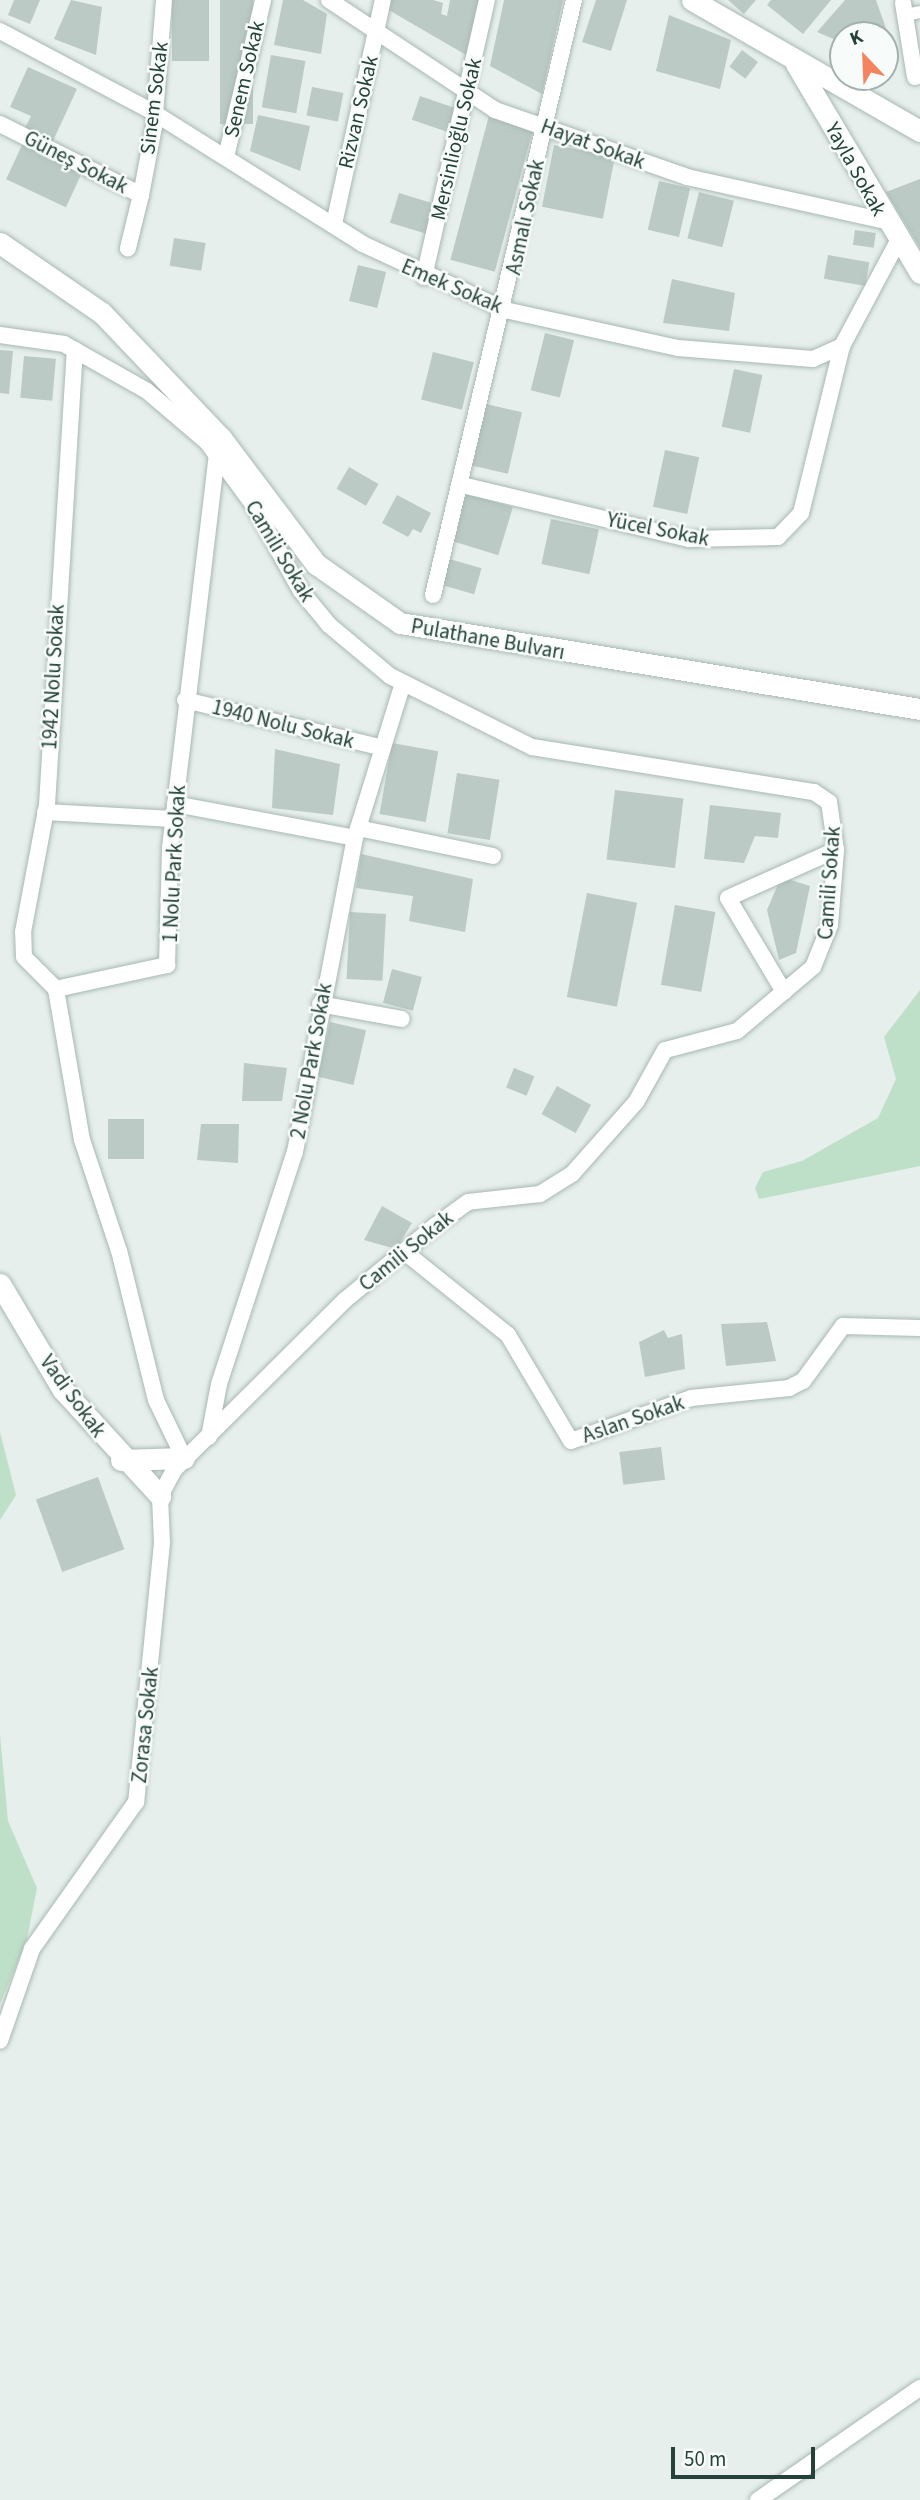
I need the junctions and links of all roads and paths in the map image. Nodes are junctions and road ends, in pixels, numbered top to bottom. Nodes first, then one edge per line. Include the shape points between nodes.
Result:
1 (164, 0) edge
2 (263, 0) edge
3 (329, 0) edge
4 (383, 0) edge
5 (487, 0) edge
6 (574, 0) edge
7 (692, 0) edge
8 (906, 6) edge
9 (0, 31) edge
10 (376, 32) junction
11 (796, 63) junction
12 (915, 77) dead end
13 (464, 93) junction
14 (155, 114) junction
15 (0, 124) edge
16 (545, 126) junction
17 (920, 131) edge
18 (226, 158) junction
19 (141, 195) junction
20 (885, 221) junction
21 (334, 224) junction
22 (0, 243) edge
23 (897, 243) junction
24 (128, 248) dead end
25 (920, 273) edge
26 (424, 277) junction
27 (505, 310) junction
28 (0, 335) edge
29 (842, 346) junction
30 (75, 350) junction
31 (217, 456) junction
32 (462, 485) junction
33 (433, 595) dead end
34 (403, 683) junction
35 (185, 700) junction
36 (920, 709) edge
37 (380, 747) junction
38 (46, 812) junction
39 (174, 812) junction
40 (356, 833) junction
41 (836, 850) junction
42 (493, 856) dead end
43 (56, 989) junction
44 (785, 992) junction
45 (320, 1004) junction
46 (402, 1019) dead end
47 (406, 1252) junction
48 (0, 1284) edge
49 (920, 1328) edge
50 (209, 1437) junction
51 (184, 1458) junction
52 (121, 1460) junction
53 (160, 1496) junction
54 (0, 2041) edge
55 (920, 2388) edge
56 (758, 2500) edge

1 - 14 street, Sinem Sokak
2 - 18 street, Senem Sokak
3 - 10 street, Hayat Sokak
4 - 10 street, Rizvan Sokak
5 - 13 street, Mersinlioğlu Sokak
6 - 16 street, Asmalı Sokak
7 - 11 street
8 - 12 street
9 - 14 street, Emek Sokak
10 - 13 street, Hayat Sokak
10 - 21 street, Rizvan Sokak
11 - 17 street
11 - 20 street, Yayla Sokak
13 - 16 street, Hayat Sokak
13 - 26 street, Mersinlioğlu Sokak
14 - 18 street, Emek Sokak
14 - 19 street, Sinem Sokak
15 - 19 street, Güneş Sokak
16 - 20 street, Hayat Sokak via 687,177
16 - 27 street, Asmalı Sokak
18 - 21 street, Emek Sokak
19 - 24 street, Güneş Sokak
20 - 23 street, Yayla Sokak
21 - 26 street, Emek Sokak
22 - 36 street, Pulathane Bulvarı via 102,313 221,439 316,564 400,623
23 - 25 street, Yayla Sokak
23 - 29 street
26 - 27 street, Emek Sokak
27 - 29 street, Emek Sokak via 678,348 790,361
27 - 32 street, Asmalı Sokak
28 - 30 street, Camili Sokak
29 - 32 street, Yücel Sokak via 801,513 778,537 689,539
30 - 31 street, Camili Sokak via 147,391
30 - 38 street, 1942 Nolu Sokak
31 - 34 street, Camili Sokak via 301,591 329,625
31 - 35 street, 1 Nolu Park Sokak
32 - 33 street, Asmalı Sokak
34 - 37 street, 2 Nolu Park Sokak
34 - 41 street, Camili Sokak via 532,747 814,792 829,802
35 - 37 street, 1940 Nolu Sokak
35 - 39 street, 1 Nolu Park Sokak
37 - 40 street, 2 Nolu Park Sokak
38 - 39 street
38 - 43 street, 1942 Nolu Sokak via 23,932 24,957
39 - 40 street
39 - 43 street, 1 Nolu Park Sokak via 167,965
40 - 42 street
40 - 45 street, 2 Nolu Park Sokak
41 - 44 street, Camili Sokak via 824,952
41 - 44 street via 728,898
43 - 51 street via 82,1140 119,1251 156,1400
44 - 47 street, Camili Sokak via 737,1031 665,1051 636,1102 572,1174 540,1194 468,1202
45 - 46 street
45 - 50 street, 2 Nolu Park Sokak via 295,1152 219,1384
47 - 49 street, Aslan Sokak via 508,1335 571,1441 691,1398 789,1388 803,1381 843,1326
47 - 50 street, Camili Sokak via 345,1300
48 - 52 street, Vadi Sokak via 63,1390
50 - 51 street, Camili Sokak
51 - 52 street
51 - 53 street, Camili Sokak
52 - 53 street, Vadi Sokak
53 - 54 street, Zorasa Sokak via 157,1610 136,1802 32,1949
55 - 56 street

